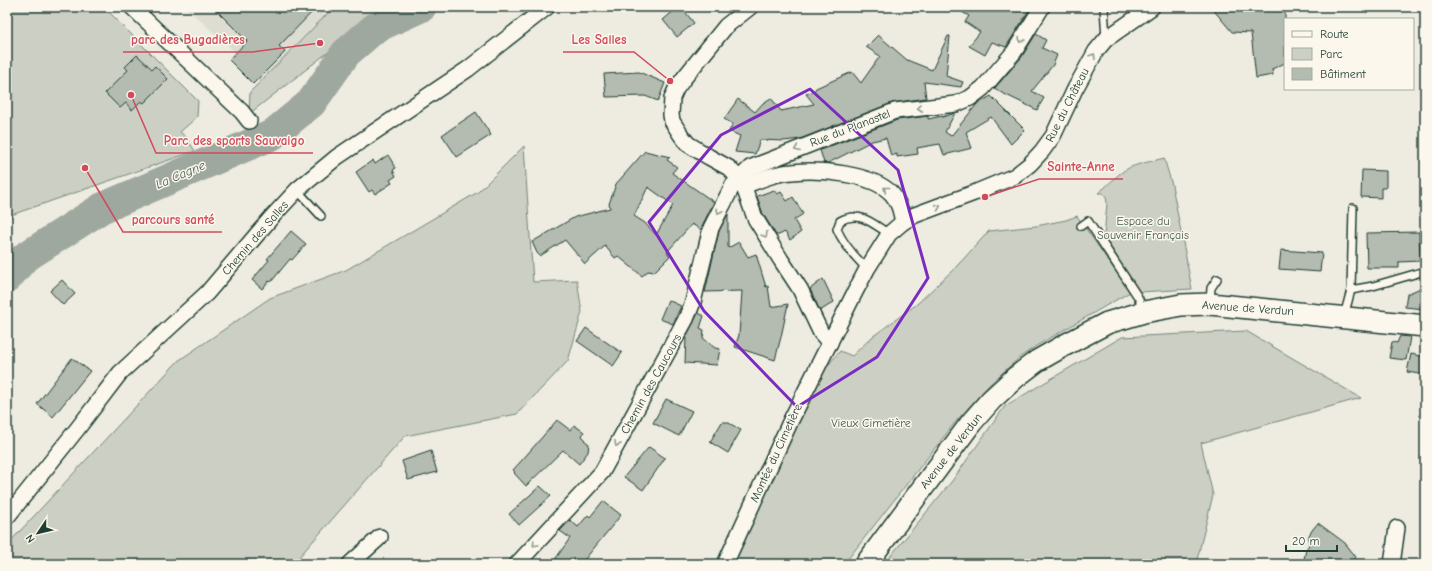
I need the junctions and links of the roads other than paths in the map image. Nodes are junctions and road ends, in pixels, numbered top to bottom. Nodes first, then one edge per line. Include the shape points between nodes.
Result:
1 (132, 7) edge
2 (547, 7) edge
3 (750, 7) edge
4 (1042, 7) edge
5 (1104, 7) edge
6 (1152, 7) edge
7 (1106, 39) junction
8 (249, 121) dead end
9 (742, 182) junction
10 (298, 190) junction
11 (1353, 208) dead end
12 (321, 216) dead end
13 (903, 222) junction
14 (1081, 226) dead end
15 (889, 234) junction
16 (867, 269) junction
17 (1425, 271) edge
18 (1217, 279) dead end
19 (1351, 290) junction
20 (1210, 304) junction
21 (1144, 312) junction
22 (1344, 317) junction
23 (1425, 326) edge
24 (830, 343) junction
25 (7, 517) edge
26 (1397, 528) dead end
27 (380, 537) dead end
28 (350, 564) edge
29 (517, 564) edge
30 (725, 564) edge
31 (866, 564) edge
32 (1392, 564) edge

1 - 8 street
2 - 10 street, Chemin des Salles via 468,69 337,157
3 - 9 street via 726,26 692,67 676,89 671,108 674,125 688,144 729,168
4 -> 9 street, Rue du Planastel via 1014,52 983,88 970,98 956,104 895,111 750,168
5 - 7 lane
6 - 7 street, Rue du Château
13 -> 7 street, Rue du Château via 1015,176 1030,164 1053,136 1088,64
13 -> 9 street via 899,206 892,194 881,185 851,175 818,171 791,172
9 -> 24 street via 755,218 800,289 821,333
9 -> 29 street, Chemin des Caucours via 733,185 711,228 693,302 686,319 602,472
10 - 12 lane
10 - 25 street, Chemin des Salles via 207,293 120,373
11 - 19 lane
13 - 15 street, Montée du Cimetière
14 - 21 lane via 1088,221 1138,297
15 - 16 street, Montée du Cimetière
15 - 16 lane via 863,217 848,216 840,221 837,229 840,237
16 - 24 street, Montée du Cimetière
17 - 19 lane
18 - 20 lane via 1211,288
19 - 22 lane
20 - 21 main road, Avenue de Verdun
20 - 22 main road, Avenue de Verdun
21 - 31 main road, Avenue de Verdun via 1107,323 1065,344 1016,377 971,423
22 - 23 main road, Avenue de Verdun
24 - 30 street, Montée du Cimetière via 791,420
26 - 32 street
27 - 28 street

